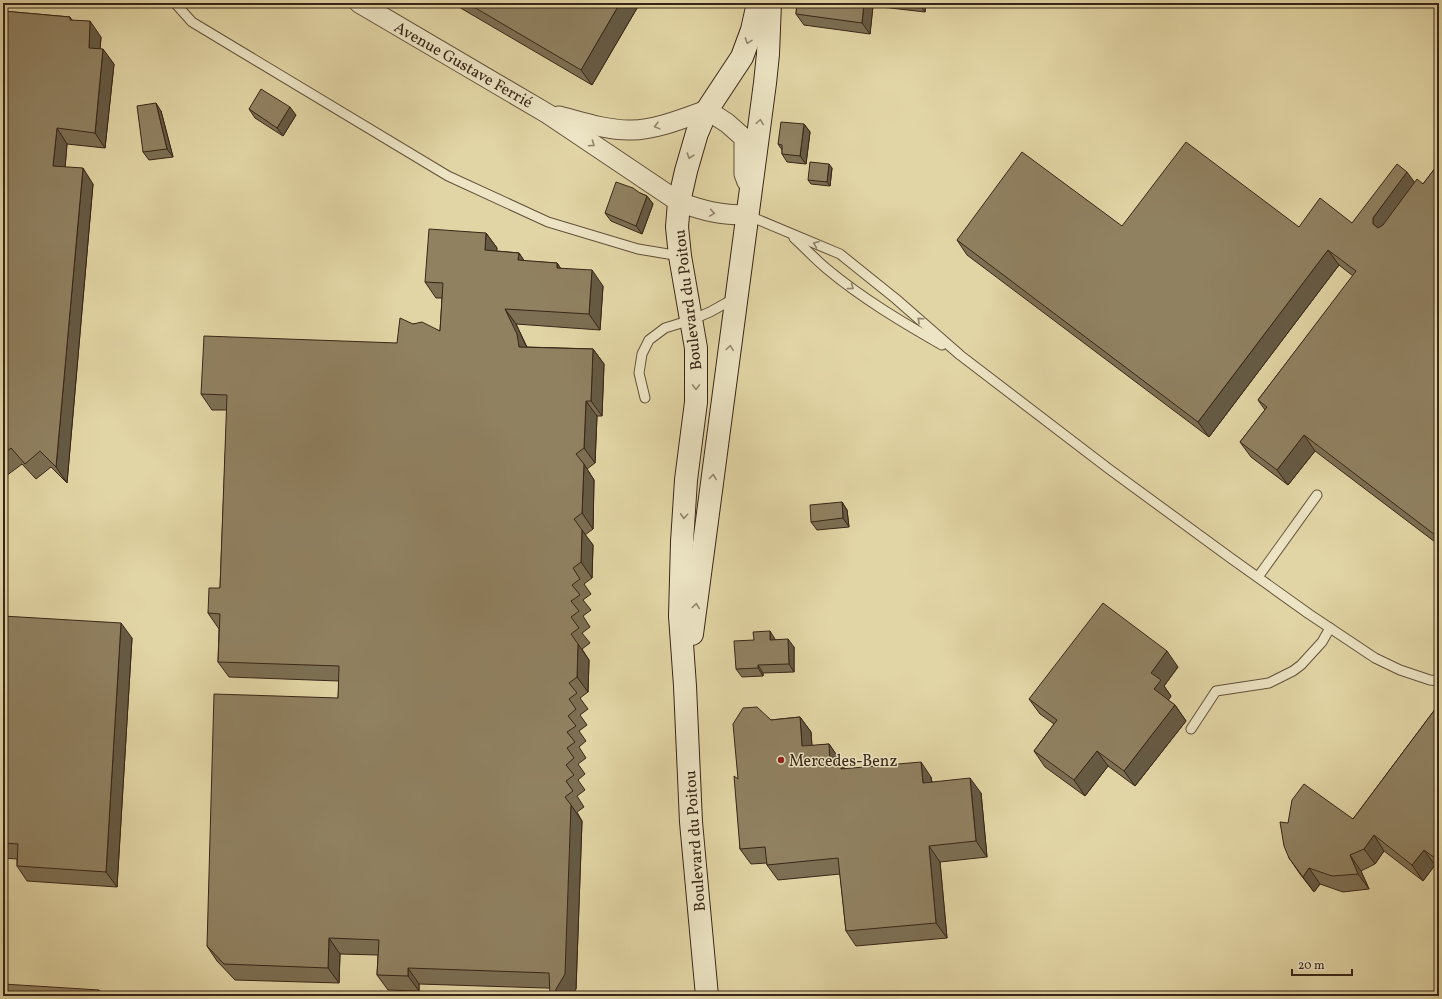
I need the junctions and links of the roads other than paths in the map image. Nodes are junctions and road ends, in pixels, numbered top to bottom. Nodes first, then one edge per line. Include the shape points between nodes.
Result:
1 (175, 3) edge
2 (359, 3) edge
3 (758, 3) edge
4 (770, 3) edge
5 (707, 110) junction
6 (548, 114) junction
7 (750, 194) junction
8 (679, 202) junction
9 (747, 215) junction
10 (790, 234) junction
11 (680, 256) junction
12 (737, 297) junction
13 (691, 320) junction
14 (960, 355) junction
15 (645, 398) dead end
16 (1317, 495) dead end
17 (1258, 577) junction
18 (1330, 628) junction
19 (1439, 681) edge
20 (685, 686) junction
21 (1191, 729) dead end
22 (707, 996) edge

1 - 11 lane via 192,22 448,176 548,222 638,250
2 - 6 street, Avenue Gustave Ferrié
3 -> 5 main road, Boulevard du Poitou via 742,57
7 -> 4 main road, Boulevard du Poitou via 768,54
5 -> 6 street, Avenue Gustave Ferrié via 654,127 630,130 613,129
5 - 7 street via 744,138 744,174
5 -> 8 main road, Boulevard du Poitou via 697,134
6 -> 8 street, Avenue Gustave Ferrié
7 - 9 main road, Boulevard du Poitou
8 -> 9 street, Avenue Gustave Ferrié via 703,211
8 - 11 main road, Boulevard du Poitou
9 - 10 lane
9 - 12 main road, Boulevard du Poitou
10 -> 14 lane via 827,269 890,315
14 -> 10 lane via 840,254
11 - 13 main road, Boulevard du Poitou
12 - 13 lane
20 -> 12 main road, Boulevard du Poitou
13 - 15 lane via 666,328 649,340 642,354 640,373
13 -> 20 main road, Boulevard du Poitou via 696,348 696,402 686,480 682,550 680,616
14 - 17 lane via 1109,469
16 - 17 lane
17 - 18 lane
18 - 19 lane via 1387,664
18 - 21 lane via 1322,642 1293,671 1270,683 1216,691
20 - 22 main road, Boulevard du Poitou via 690,822

